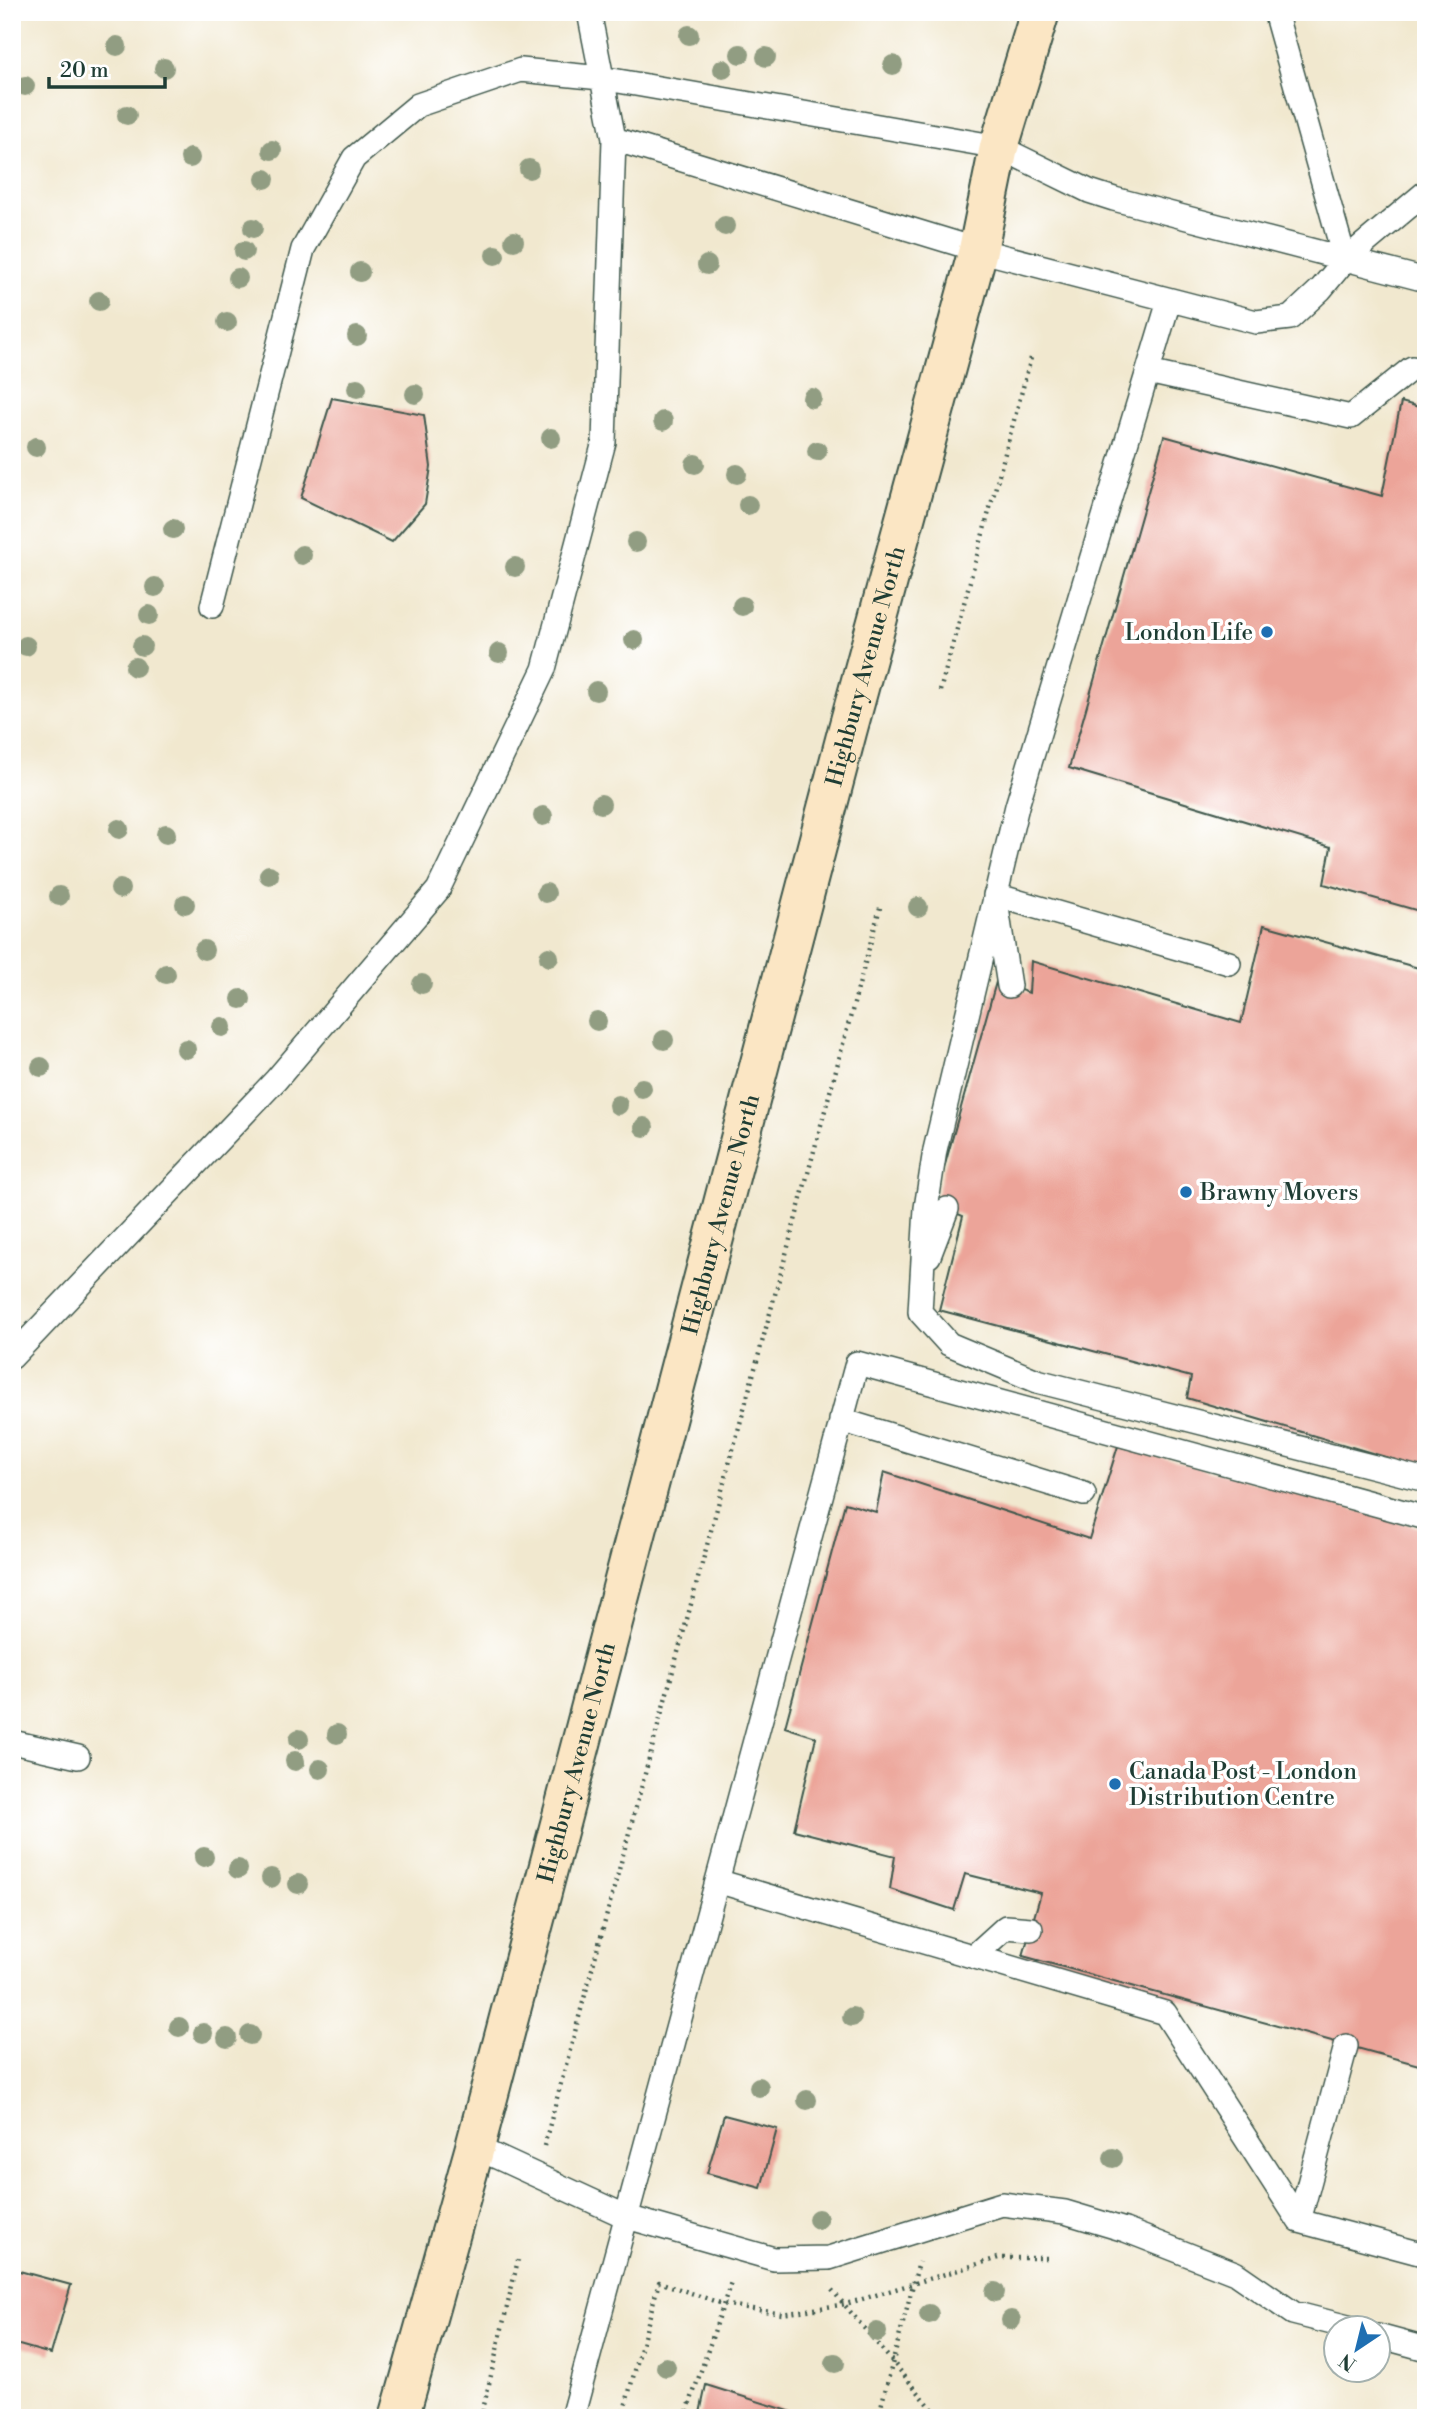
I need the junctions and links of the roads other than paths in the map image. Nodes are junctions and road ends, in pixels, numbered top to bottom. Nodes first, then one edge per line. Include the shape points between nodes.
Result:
1 (589, 12) edge
2 (1040, 12) edge
3 (1275, 12) edge
4 (601, 78) junction
5 (614, 139) junction
6 (999, 147) junction
7 (1426, 192) edge
8 (978, 250) junction
9 (1345, 260) junction
10 (1426, 280) edge
11 (1169, 301) junction
12 (1426, 371) edge
13 (1148, 372) junction
14 (212, 606) dead end
15 (995, 895) junction
16 (1229, 963) dead end
17 (1009, 986) dead end
18 (947, 1209) dead end
19 (920, 1279) junction
20 (12, 1357) edge
21 (841, 1420) junction
22 (1426, 1480) edge
23 (1084, 1494) dead end
24 (1426, 1518) edge
25 (12, 1742) edge
26 (78, 1757) dead end
27 (717, 1881) junction
28 (1031, 1929) dead end
29 (974, 1956) junction
30 (1346, 2046) dead end
31 (475, 2147) junction
32 (627, 2217) junction
33 (1299, 2221) junction
34 (1426, 2255) edge
35 (1322, 2321) edge
36 (1392, 2340) edge
37 (1426, 2349) edge
38 (399, 2418) edge
39 (572, 2418) edge

1 - 4 lane
2 - 6 main road, Highbury Avenue North
3 - 9 lane
4 - 5 lane
4 - 6 lane
4 - 14 lane via 522,69 418,105 354,158 303,249
5 - 8 lane
5 - 20 lane via 604,442 544,669 438,890 276,1080
6 - 8 main road, Highbury Avenue North
6 - 9 lane via 1089,191
7 - 9 lane
8 - 11 lane
8 - 31 main road, Highbury Avenue North via 846,733
9 - 10 lane
9 - 11 lane via 1290,318 1256,322
11 - 13 lane
12 - 13 lane via 1412,368 1351,417
13 - 15 lane via 1017,806
15 - 16 lane
15 - 17 lane
15 - 19 lane via 935,1150
18 - 19 lane
19 - 22 lane via 920,1312 949,1344 1037,1381
21 - 23 lane
21 - 24 lane via 857,1363
21 - 27 lane
25 - 26 lane
27 - 29 lane
27 - 32 lane
28 - 29 lane via 1006,1927
29 - 33 lane via 1165,2013
30 - 33 lane
31 - 32 lane
31 - 38 main road, Highbury Avenue North
32 - 35 lane via 774,2259 829,2258 1002,2204 1065,2212 1235,2273 1293,2313
32 - 39 lane
33 - 34 lane
36 - 37 lane

